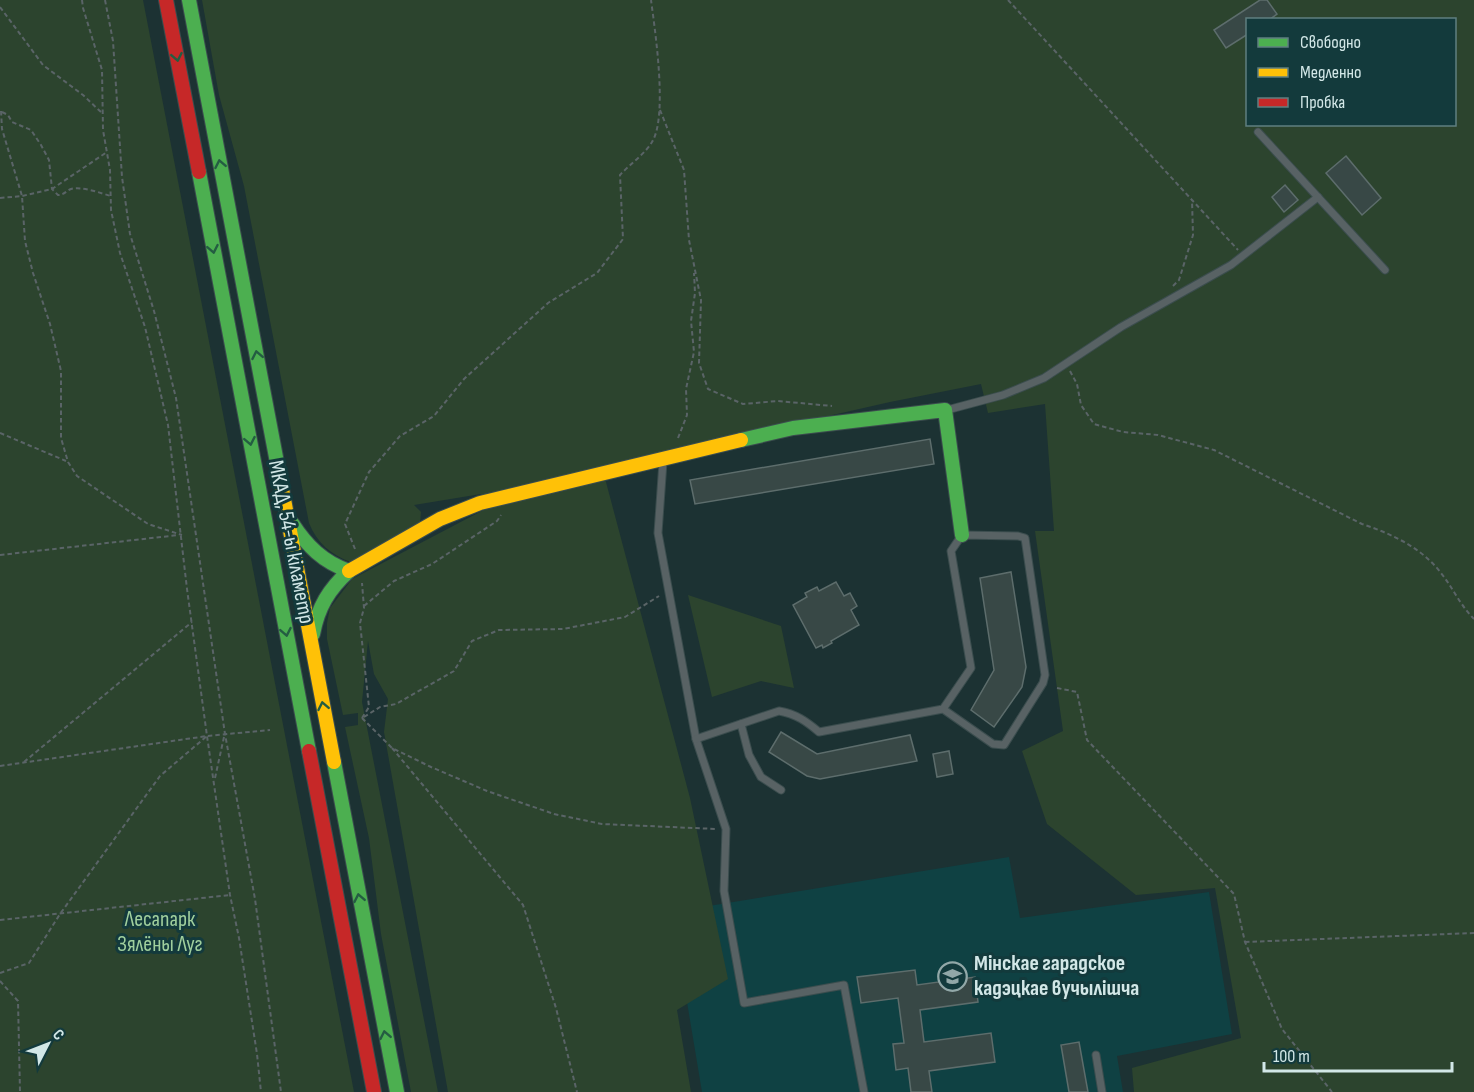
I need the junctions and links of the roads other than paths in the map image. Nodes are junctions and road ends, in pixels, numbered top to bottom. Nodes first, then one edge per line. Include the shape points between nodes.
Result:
1 (166, 0) edge
2 (189, 0) edge
3 (1258, 132) dead end
4 (1318, 197) junction
5 (1385, 270) dead end
6 (945, 410) junction
7 (669, 458) junction
8 (287, 516) junction
9 (962, 535) junction
10 (355, 568) junction
11 (312, 646) junction
12 (943, 710) junction
13 (741, 724) junction
14 (696, 739) junction
15 (781, 790) dead end
16 (1096, 1055) dead end
17 (374, 1092) edge
18 (396, 1092) edge
19 (864, 1092) edge
20 (1102, 1092) edge

1 -> 17 main road, МКАД, 54-ы кіламетр
8 -> 2 main road, МКАД, 54-ы кіламетр
3 - 4 lane
4 - 5 lane
4 - 6 lane via 1244,257 1121,327 1067,363 1023,388
6 - 7 main road via 792,428
6 - 9 main road
7 - 10 main road via 480,503 440,519
7 - 14 lane via 658,533
8 - 10 main road via 319,557 333,566
8 - 11 main road, МКАД, 54-ы кіламетр
9 - 12 lane via 951,551 971,668
9 - 12 lane via 1025,538 1045,675 1004,746 993,744
10 - 11 main road via 322,601
18 -> 11 main road, МКАД, 54-ы кіламетр
12 - 13 lane via 819,732 803,719 779,711
13 - 14 lane
13 - 15 lane via 749,755 761,777
14 - 19 lane via 726,829 724,891 744,1003 844,985
16 - 20 lane

